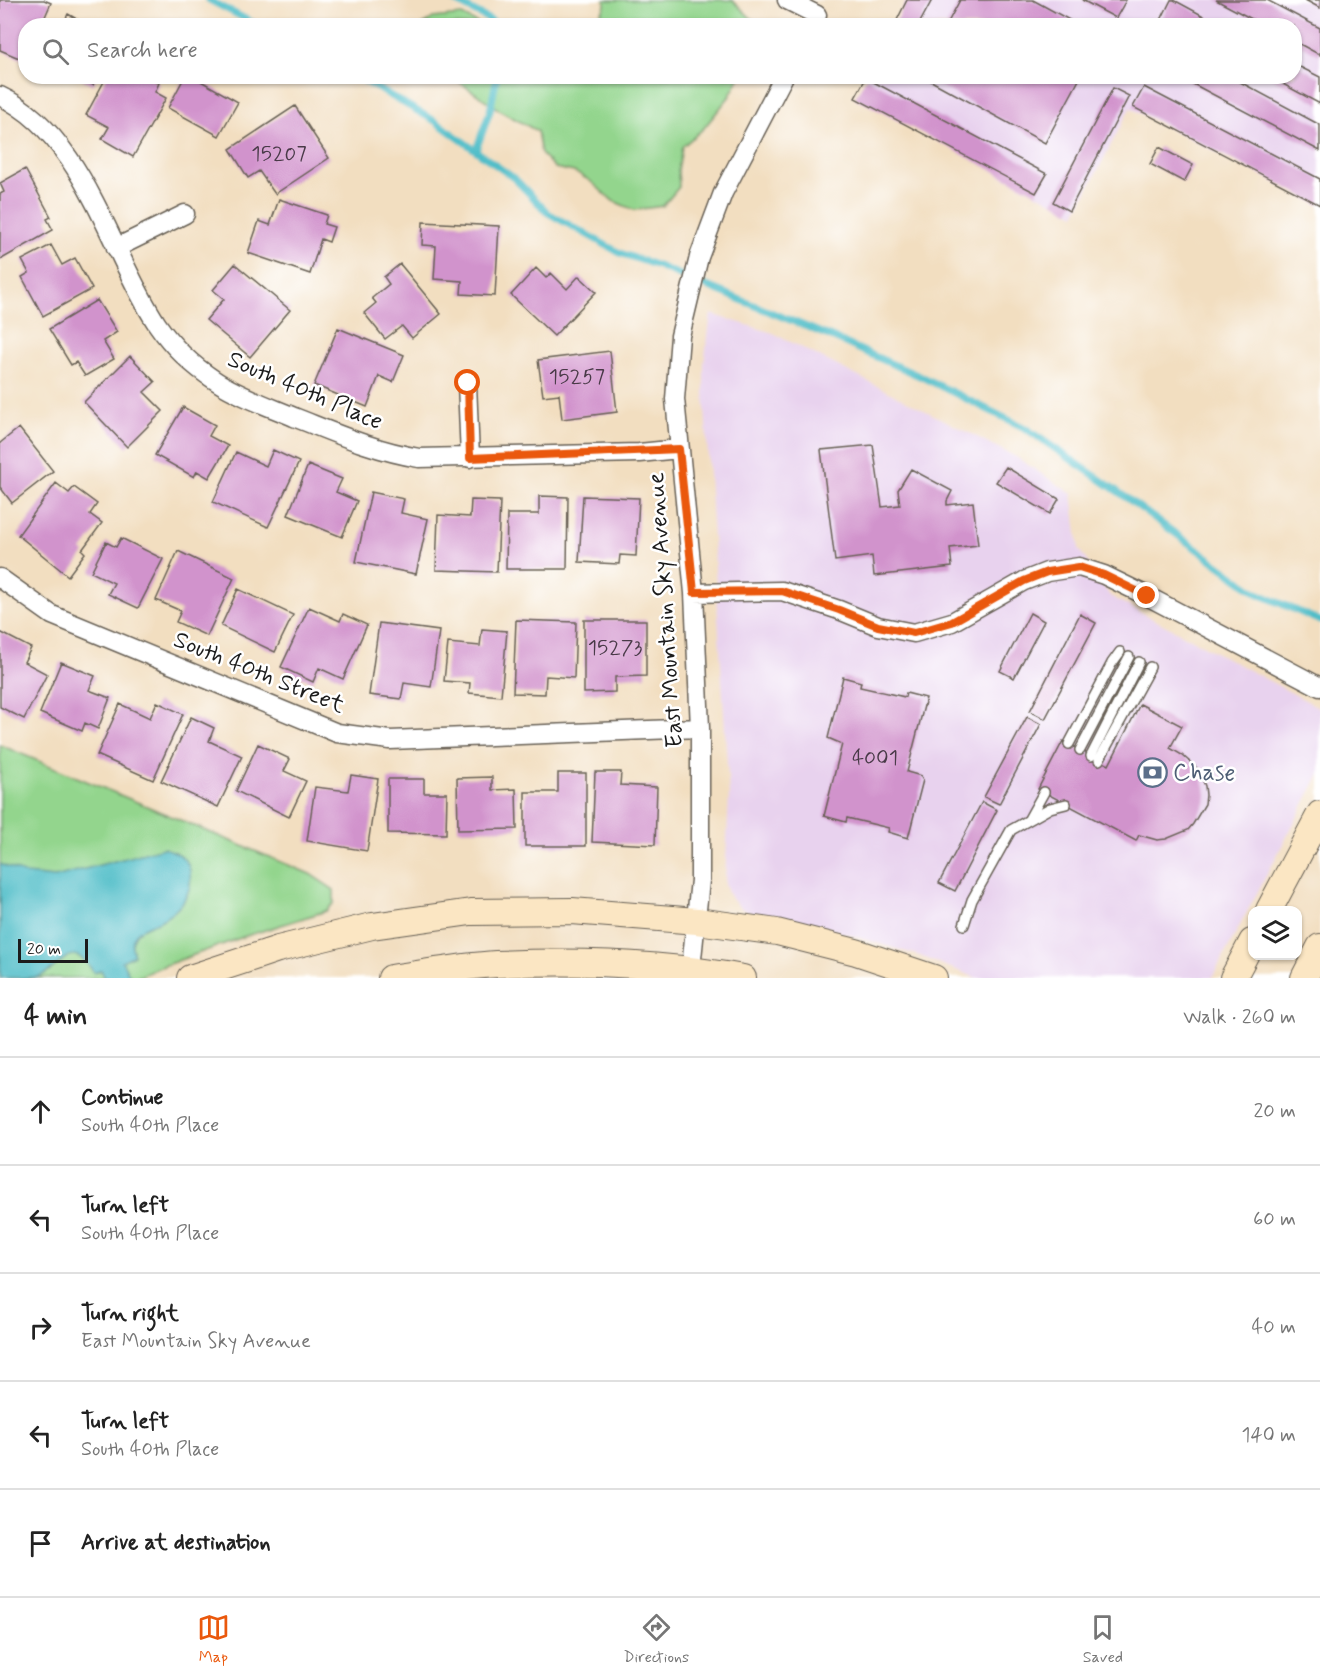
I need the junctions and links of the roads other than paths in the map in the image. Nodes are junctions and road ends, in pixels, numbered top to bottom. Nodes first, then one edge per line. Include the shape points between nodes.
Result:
1 (787, 0) edge
2 (818, 14) edge
3 (780, 84) edge
4 (0, 96) edge
5 (185, 214) dead end
6 (116, 248) junction
7 (468, 383) dead end
8 (679, 449) junction
9 (470, 458) junction
10 (0, 578) edge
11 (694, 592) junction
12 (1139, 662) dead end
13 (1149, 667) dead end
14 (1320, 687) edge
15 (700, 728) junction
16 (1069, 744) dead end
17 (1080, 750) dead end
18 (1044, 792) dead end
19 (1055, 798) dead end
20 (1066, 804) dead end
21 (1050, 808) junction
22 (1320, 814) edge
23 (1029, 820) junction
24 (1271, 906) edge
25 (697, 921) junction
26 (964, 925) dead end
27 (1320, 947) edge
28 (1248, 950) edge
29 (692, 964) edge
30 (190, 978) edge
31 (391, 978) edge
32 (743, 978) edge
33 (934, 978) edge
34 (1233, 978) edge
35 (1304, 978) edge

1 - 2 street
3 - 8 street, East Mountain Sky Avenue via 723,193 699,257 680,336 675,399
4 - 6 street, South 40th Place via 17,104 49,133 79,174
5 - 6 street
6 - 9 street, South 40th Place via 158,324 184,356 216,381 258,402 390,453 419,458
7 - 9 street
8 - 9 street, South 40th Place
8 - 11 street, East Mountain Sky Avenue
10 - 15 street, South 40th Street via 52,615 337,733 390,740
11 - 14 street via 782,591 878,626 914,633 952,622 1024,581 1047,572 1079,567 1147,596
11 - 15 street, East Mountain Sky Avenue
12 - 13 lane via 1095,758
15 - 25 street, East Mountain Sky Avenue
16 - 17 lane via 1112,663 1124,654
18 - 23 lane
19 - 21 lane
20 - 21 lane
21 - 23 lane
22 - 24 street
23 - 26 lane via 1011,830 972,900
25 - 29 street, East Mountain Sky Avenue
25 - 30 street via 572,911 471,912 372,926 278,949
25 - 33 street via 777,932 856,952
27 - 35 street
28 - 34 street
29 - 31 street via 494,964
29 - 32 street

